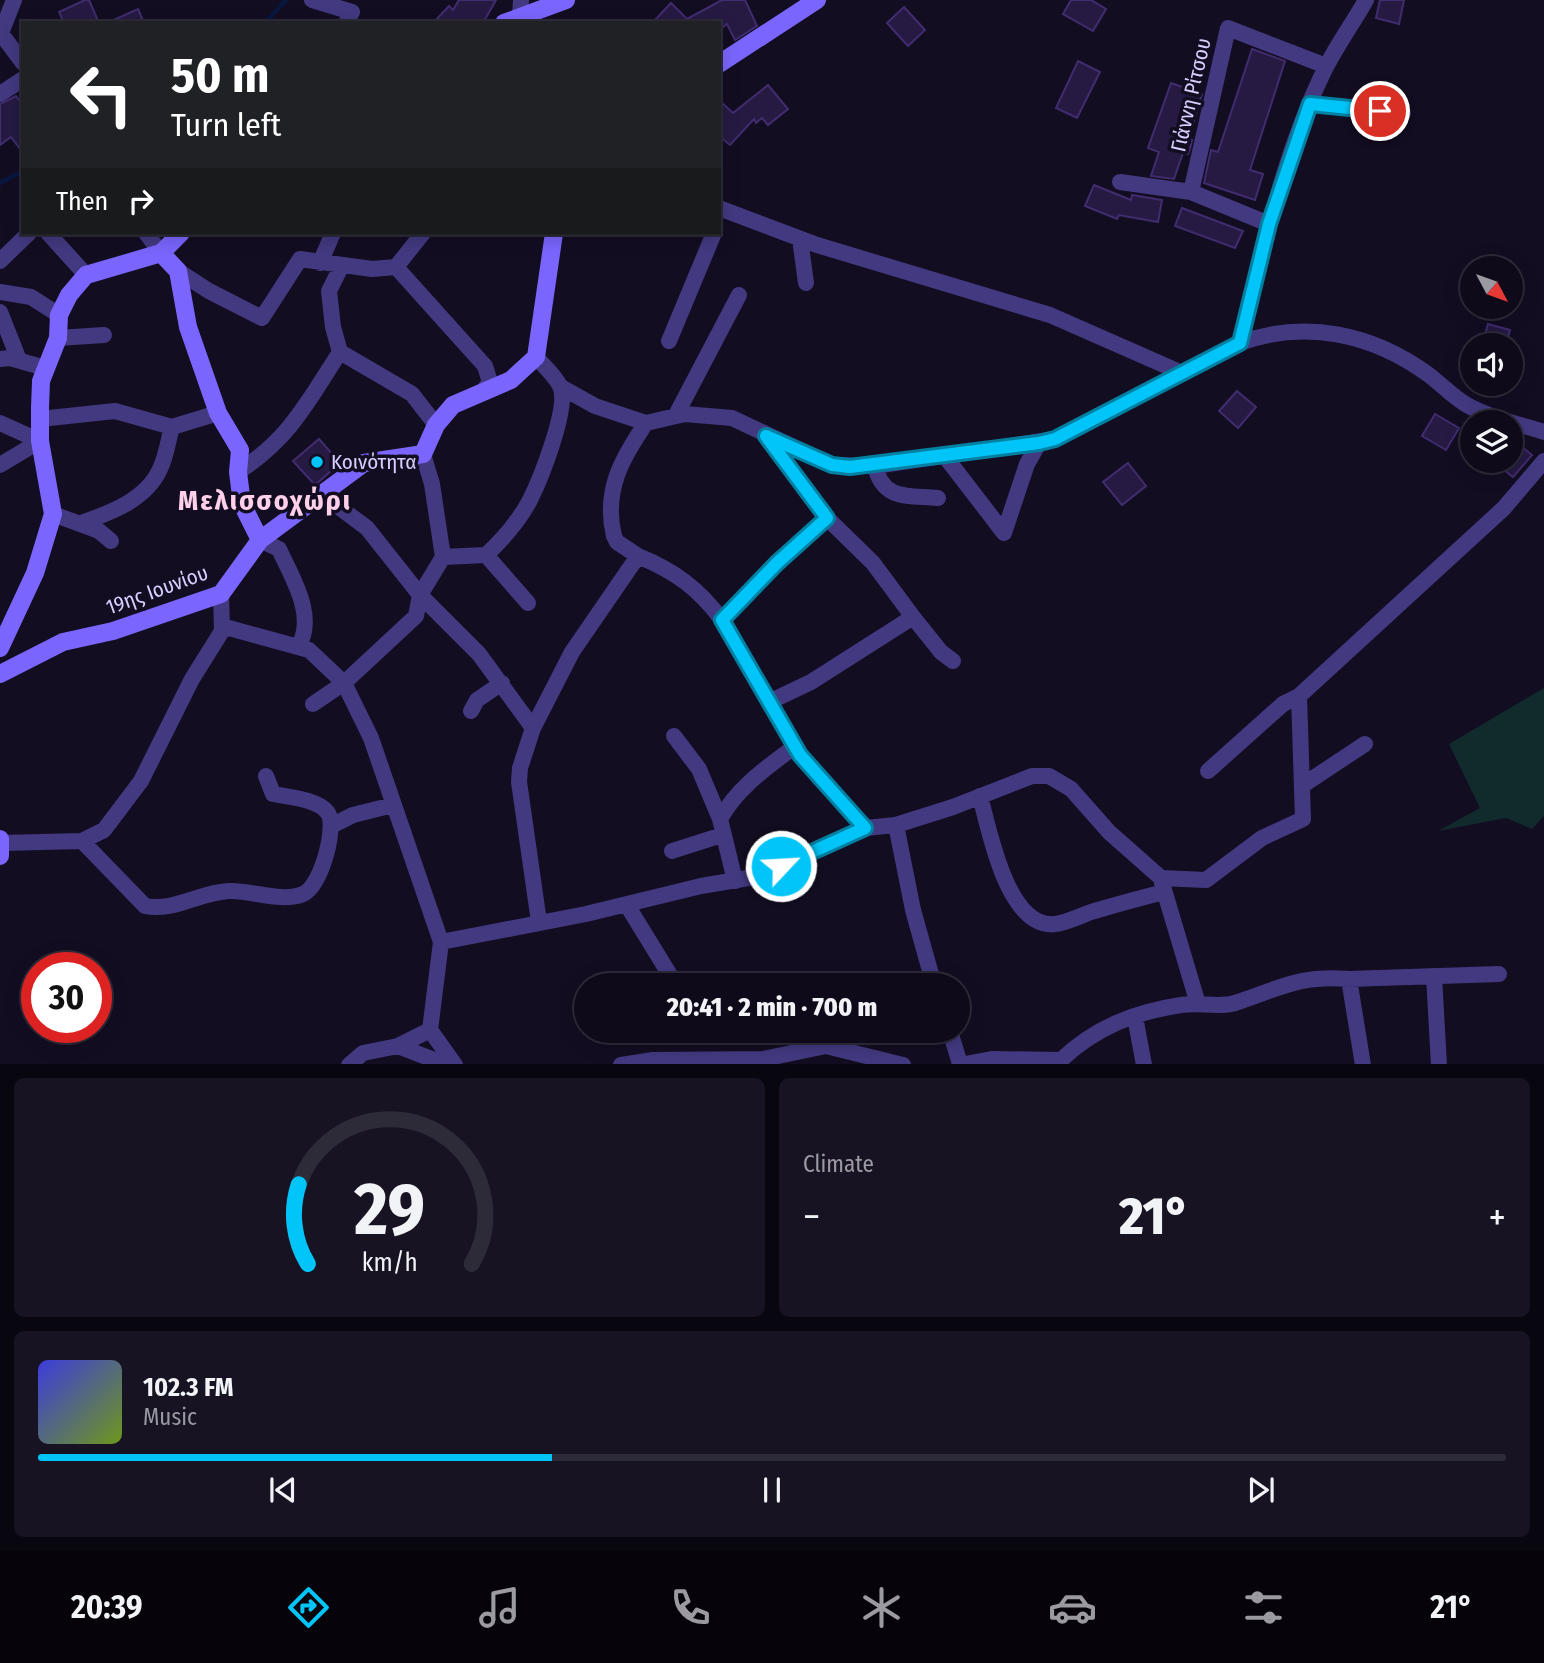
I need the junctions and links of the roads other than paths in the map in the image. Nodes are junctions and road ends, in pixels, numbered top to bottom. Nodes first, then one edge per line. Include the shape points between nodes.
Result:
1 (14, 0) edge
2 (313, 0) edge
3 (566, 0) edge
4 (817, 0) edge
5 (1366, 0) edge
6 (515, 12) edge
7 (347, 21) edge
8 (1, 33) edge
9 (21, 60) edge
10 (721, 63) edge
11 (1326, 66) junction
12 (21, 80) edge
13 (0, 94) edge
14 (1310, 104) junction
15 (1403, 113) dead end
16 (1120, 182) dead end
17 (1191, 192) junction
18 (721, 213) edge
19 (1269, 224) junction
20 (27, 235) edge
21 (50, 235) edge
22 (148, 235) edge
23 (179, 235) edge
24 (421, 235) edge
25 (554, 235) edge
26 (713, 235) edge
27 (325, 236) edge
28 (800, 239) junction
29 (161, 253) junction
30 (0, 261) edge
31 (320, 263) junction
32 (342, 265) junction
33 (396, 267) junction
34 (178, 271) junction
35 (86, 275) junction
36 (806, 283) dead end
37 (0, 292) edge
38 (739, 295) dead end
39 (0, 312) edge
40 (60, 315) junction
41 (104, 335) dead end
42 (58, 338) junction
43 (669, 341) dead end
44 (1240, 343) junction
45 (341, 352) junction
46 (536, 357) junction
47 (0, 359) edge
48 (19, 360) junction
49 (45, 368) junction
50 (1182, 373) junction
51 (561, 387) junction
52 (484, 391) junction
53 (218, 413) junction
54 (676, 415) junction
55 (40, 419) junction
56 (0, 423) edge
57 (646, 423) junction
58 (436, 425) junction
59 (172, 428) junction
60 (1544, 432) edge
61 (766, 436) junction
62 (40, 441) junction
63 (1039, 443) junction
64 (423, 454) junction
65 (944, 455) junction
66 (1544, 461) edge
67 (0, 465) edge
68 (875, 466) junction
69 (238, 472) junction
70 (323, 495) junction
71 (938, 498) dead end
72 (53, 514) junction
73 (827, 518) junction
74 (81, 523) junction
75 (260, 540) junction
76 (111, 541) dead end
77 (486, 555) junction
78 (638, 556) junction
79 (443, 557) junction
80 (221, 594) junction
81 (421, 595) junction
82 (528, 603) dead end
83 (914, 617) junction
84 (722, 620) junction
85 (222, 631) junction
86 (298, 647) junction
87 (0, 648) edge
88 (953, 661) dead end
89 (0, 674) edge
90 (344, 683) junction
91 (502, 683) junction
92 (1299, 696) junction
93 (769, 702) junction
94 (313, 704) dead end
95 (471, 711) dead end
96 (533, 728) junction
97 (674, 736) dead end
98 (1365, 744) dead end
99 (794, 747) junction
100 (1208, 771) dead end
101 (266, 776) dead end
102 (1303, 785) junction
103 (980, 796) junction
104 (393, 805) junction
105 (333, 825) junction
106 (896, 825) junction
107 (721, 827) junction
108 (865, 828) junction
109 (82, 841) junction
110 (0, 846) edge
111 (672, 851) dead end
112 (735, 881) junction
113 (1162, 885) junction
114 (627, 905) junction
115 (540, 922) junction
116 (441, 942) junction
117 (669, 973) edge
118 (931, 973) edge
119 (1499, 974) dead end
120 (1434, 976) junction
121 (1349, 979) junction
122 (1198, 1004) junction
123 (1135, 1017) junction
124 (430, 1030) junction
125 (954, 1043) edge
126 (398, 1046) junction
127 (350, 1064) edge
128 (444, 1064) edge
129 (454, 1064) edge
130 (627, 1064) edge
131 (899, 1064) edge
132 (960, 1064) edge
133 (967, 1064) edge
134 (1144, 1064) edge
135 (1363, 1064) edge
136 (1439, 1064) edge

1 - 8 street
2 - 7 street via 352,12
3 - 6 main road
4 - 10 main road
5 - 11 street
8 - 9 street
11 - 14 street
11 - 17 street, Γιάννη Ρίτσου via 1228,28
12 - 13 street
14 - 15 street
14 - 19 street
16 - 17 street
17 - 19 street
18 - 28 street
19 - 44 street
20 - 30 street
21 - 35 street
22 - 29 street
23 - 29 main road
24 - 33 street
25 - 46 main road
26 - 43 street
27 - 31 street
28 - 36 street
28 - 50 street via 1038,311
29 - 34 main road
29 - 35 main road
31 - 32 street
31 - 34 street via 300,259 262,318
32 - 33 street
32 - 45 street via 329,291
33 - 52 street via 485,366 490,382
34 - 53 main road via 188,327
35 - 40 main road
37 - 40 street via 31,297
38 - 54 street
39 - 48 street
40 - 42 main road
41 - 42 street
42 - 49 main road
44 - 50 street
44 - 60 street via 1297,330 1347,335 1390,352 1468,406
45 - 58 street via 412,394
45 - 69 street via 286,434 268,453
46 - 51 street
46 - 52 main road via 511,380
47 - 48 street
48 - 49 street
49 - 55 main road
50 - 63 street
51 - 57 street via 595,407
51 - 77 street via 556,430 529,501
52 - 58 main road via 453,405
53 - 59 street
53 - 69 main road via 240,450
54 - 57 street
54 - 61 street via 732,418
55 - 59 street via 115,411
55 - 62 main road
56 - 62 street
57 - 78 street via 620,461 612,482 614,536
58 - 64 main road
59 - 74 street via 160,470 142,491 121,509
61 - 68 street via 832,465
61 - 73 street
62 - 67 street
62 - 72 main road
63 - 65 street
63 - 65 street via 1003,533
64 - 70 main road, 19ης Ιουνίου via 364,463
64 - 79 street
65 - 68 street
66 - 92 street via 1504,508
68 - 71 street via 879,483 887,490
69 - 75 main road via 243,504
70 - 75 main road, 19ης Ιουνίου
70 - 81 street via 367,528
72 - 74 street
72 - 87 main road via 35,573
73 - 83 street via 873,563
73 - 84 street
74 - 76 street
75 - 80 main road, 19ης Ιουνίου
75 - 86 street via 279,549 302,600 306,624
77 - 79 street
77 - 82 street
78 - 84 street via 683,578 703,594
78 - 96 street via 572,652
79 - 81 street
80 - 85 street
80 - 89 main road, 19ης Ιουνίου via 113,631 63,642
81 - 90 street via 416,616
81 - 91 street
83 - 88 street
83 - 93 street via 811,682
84 - 93 street
85 - 86 street via 229,628
85 - 109 street via 141,781 104,830
86 - 90 street via 309,650
90 - 94 street
90 - 104 street via 371,738
91 - 95 street via 477,700
91 - 96 street
92 - 100 street via 1283,704
92 - 102 street
93 - 99 street
96 - 115 street via 519,782
97 - 107 street via 699,769
98 - 102 street
99 - 107 street via 730,800
99 - 108 street
101 - 105 street via 273,794 317,804 327,811
102 - 113 street via 1306,811 1296,825 1262,838 1206,880
103 - 106 street
103 - 113 street via 1032,776 1049,776 1071,789
103 - 113 street via 1012,895 1035,918 1055,924
104 - 105 street
104 - 116 street
105 - 109 street via 319,876 305,894 290,897 230,891 154,908 138,901
106 - 108 street
106 - 118 street
107 - 111 street
107 - 112 street
108 - 112 street via 760,876
109 - 110 street
112 - 114 street
113 - 122 street
114 - 115 street
114 - 117 street
115 - 116 street
116 - 124 street
119 - 120 street
120 - 121 street
120 - 136 street
121 - 122 street via 1291,981 1233,1004
121 - 135 street
122 - 123 street
123 - 133 street via 1101,1029 1061,1059 1007,1058
123 - 134 street
124 - 126 street
124 - 129 street
125 - 132 street
126 - 127 street via 363,1054
126 - 128 street
130 - 131 street via 763,1059 825,1046

